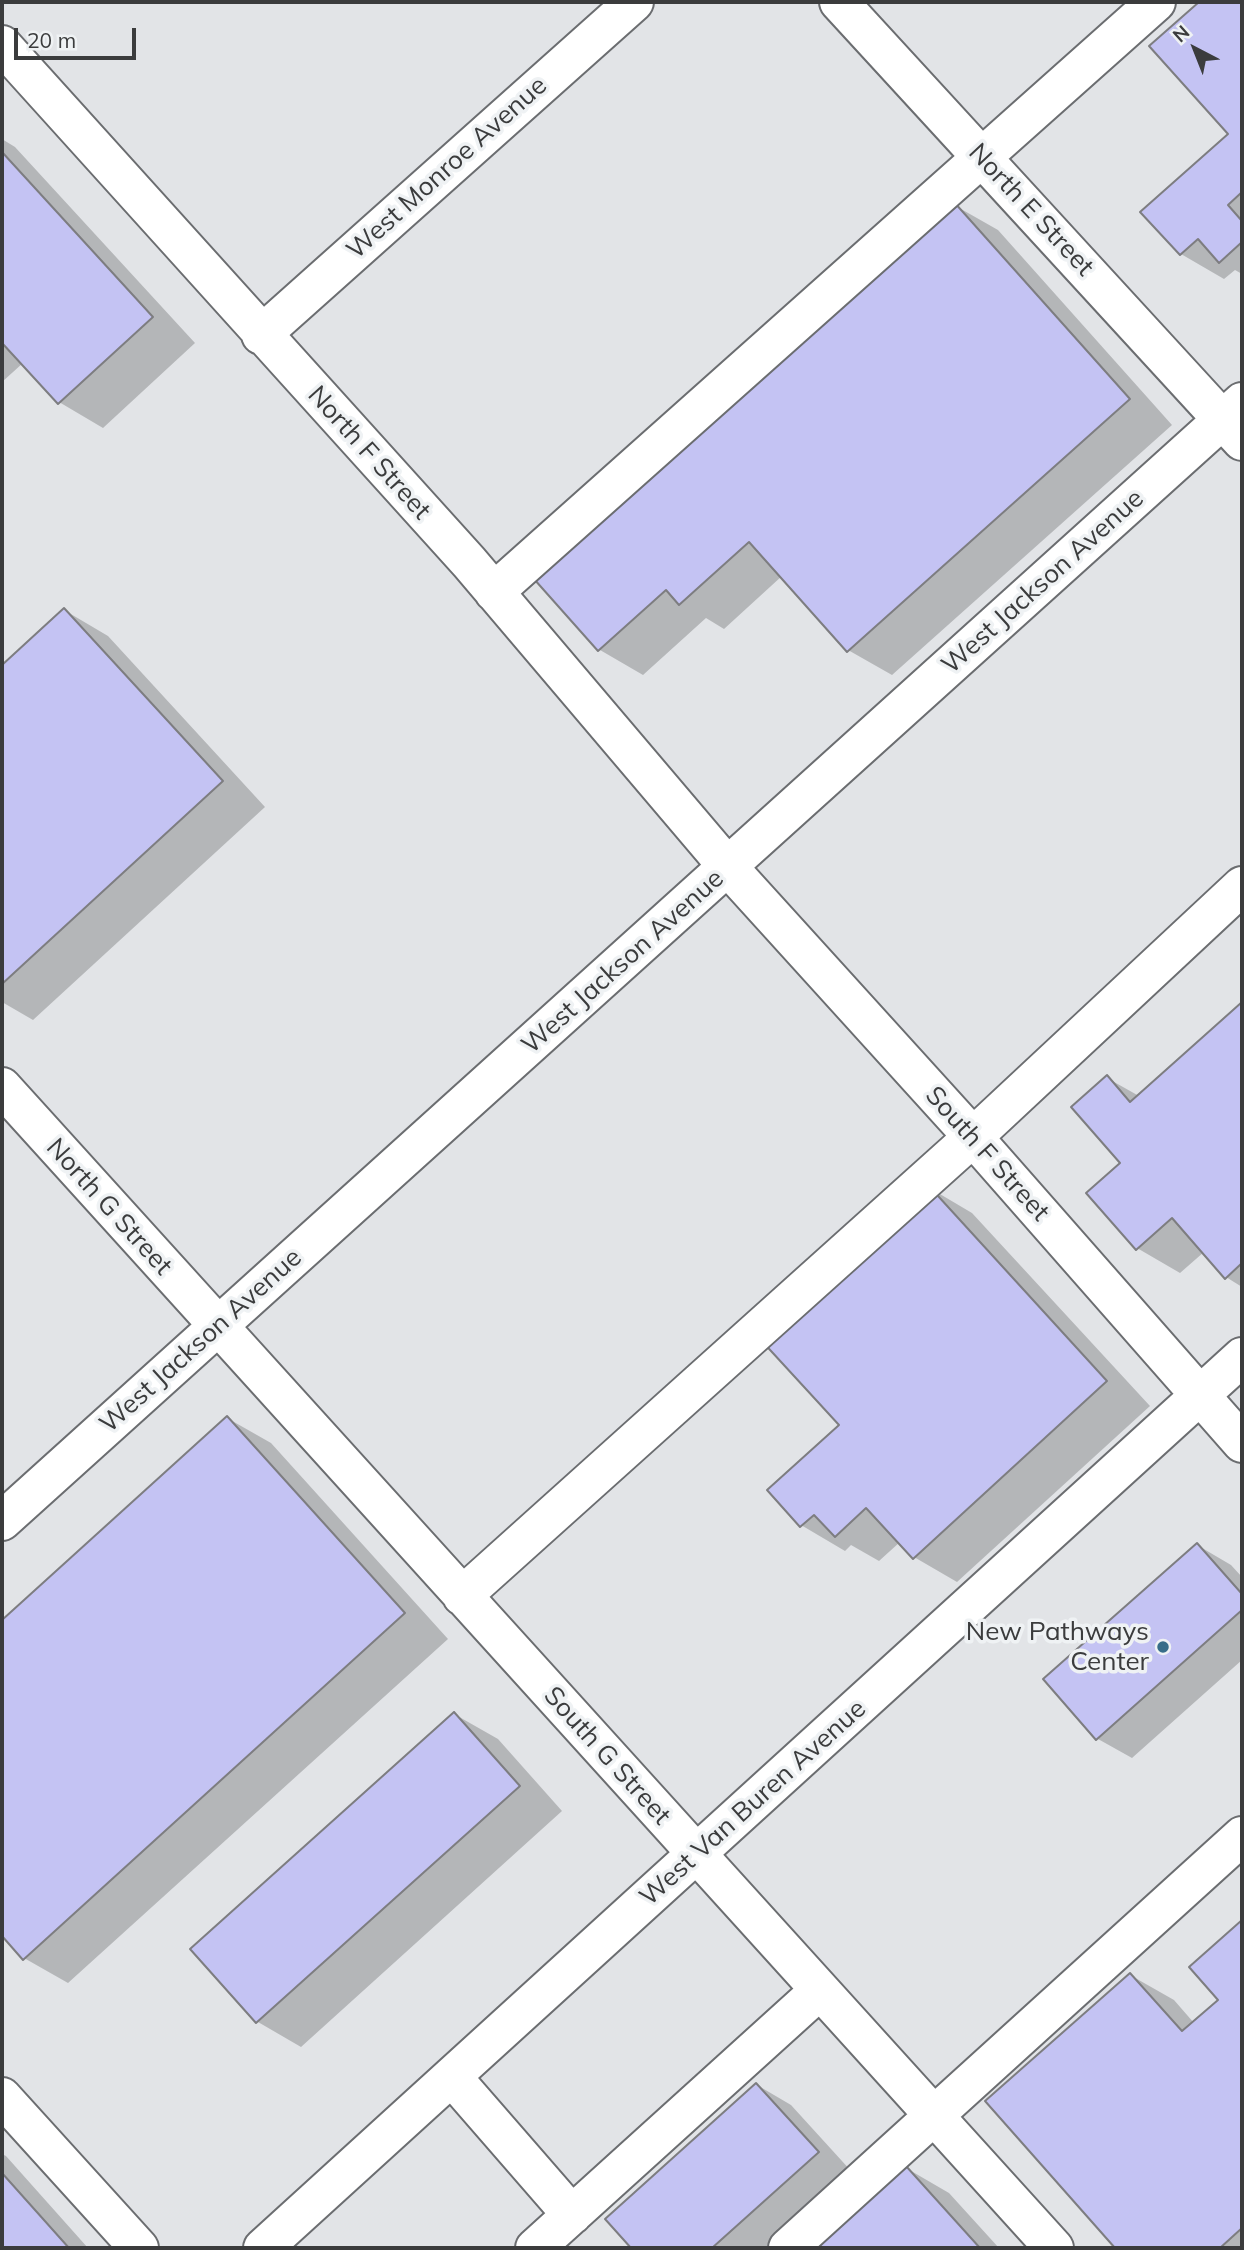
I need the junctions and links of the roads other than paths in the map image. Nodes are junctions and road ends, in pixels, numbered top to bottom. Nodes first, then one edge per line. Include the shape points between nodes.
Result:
1 (634, 2) edge
2 (839, 2) edge
3 (1156, 2) edge
4 (2, 45) edge
5 (983, 159) junction
6 (261, 335) junction
7 (1236, 421) edge
8 (494, 593) junction
9 (728, 867) junction
10 (1242, 886) edge
11 (2, 1087) edge
12 (973, 1137) junction
13 (217, 1326) junction
14 (1242, 1357) edge
15 (1199, 1395) junction
16 (1242, 1443) edge
17 (2, 1521) edge
18 (462, 1596) junction
19 (1242, 1836) edge
20 (697, 1855) junction
21 (820, 1990) junction
22 (452, 2077) junction
23 (2, 2097) edge
24 (934, 2116) junction
25 (572, 2215) junction
26 (139, 2248) edge
27 (263, 2248) edge
28 (535, 2248) edge
29 (788, 2248) edge
30 (1054, 2248) edge

1 - 6 street, West Monroe Avenue
2 - 5 street, North E Street
3 - 5 street
4 - 6 street, North F Street
5 - 7 street, North E Street
5 - 8 street
6 - 8 street, North F Street
7 - 9 street, West Jackson Avenue
8 - 9 street, North F Street
9 - 12 street, South F Street
9 - 13 street, West Jackson Avenue
10 - 12 street
11 - 13 street, North G Street
12 - 15 street, South F Street
12 - 18 street
13 - 17 street, West Jackson Avenue
13 - 18 street, South G Street
14 - 15 street, West Van Buren Avenue
15 - 16 street, South F Street
15 - 20 street, West Van Buren Avenue
18 - 20 street, South G Street
19 - 24 street
20 - 21 street, South G Street
20 - 22 street, West Van Buren Avenue
21 - 24 street, South G Street
21 - 25 street
22 - 25 street
22 - 27 street, West Van Buren Avenue
23 - 26 street
24 - 29 street
24 - 30 street, South G Street
25 - 28 street

